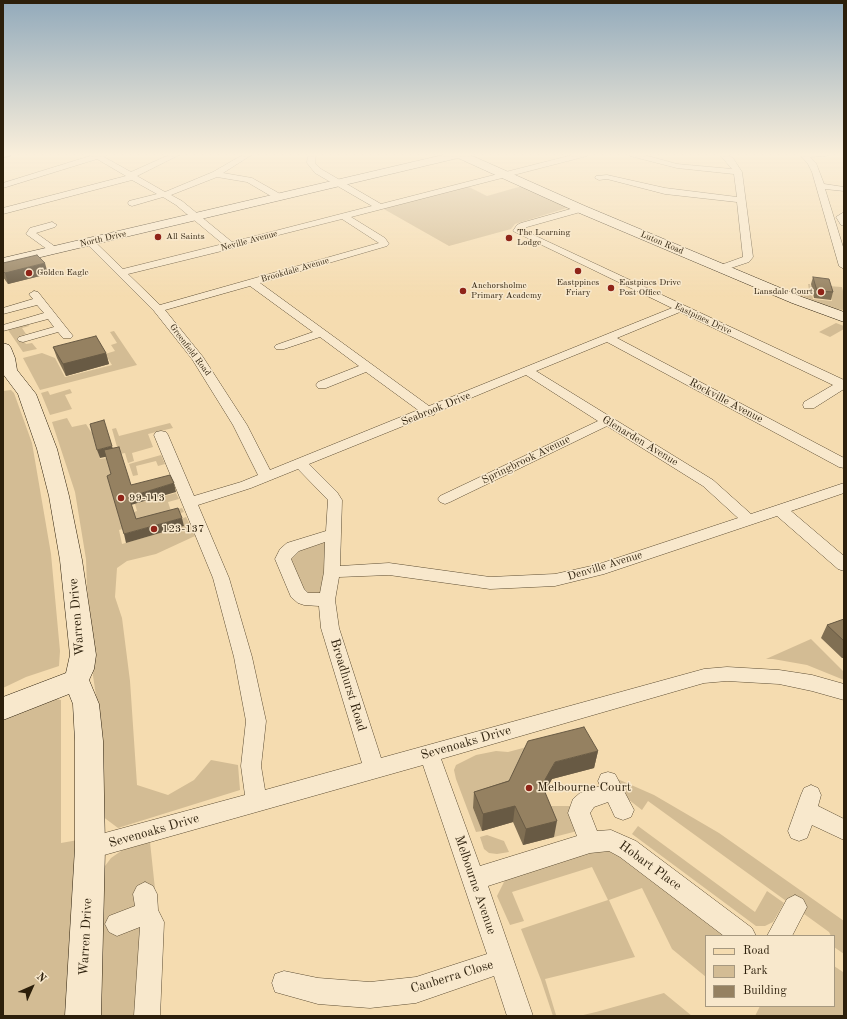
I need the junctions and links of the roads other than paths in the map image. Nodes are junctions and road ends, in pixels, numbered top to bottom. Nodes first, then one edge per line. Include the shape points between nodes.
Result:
1 (39, 202) edge
2 (138, 202) edge
3 (175, 202) edge
4 (260, 202) edge
5 (371, 202) edge
6 (402, 202) edge
7 (564, 202) edge
8 (742, 202) edge
9 (825, 202) edge
10 (132, 203) dead end
11 (381, 207) junction
12 (581, 209) junction
13 (3, 211) edge
14 (844, 215) edge
15 (344, 216) junction
16 (197, 217) junction
17 (844, 223) edge
18 (52, 225) dead end
19 (90, 242) junction
20 (231, 246) junction
21 (54, 250) junction
22 (3, 262) edge
23 (844, 266) edge
24 (722, 268) junction
25 (121, 273) junction
26 (252, 282) junction
27 (680, 308) junction
28 (158, 309) junction
29 (4, 312) edge
30 (50, 315) junction
31 (844, 317) edge
32 (3, 328) edge
33 (320, 333) junction
34 (608, 338) junction
35 (23, 340) dead end
36 (280, 347) dead end
37 (3, 348) edge
38 (367, 367) junction
39 (6, 371) edge
40 (527, 371) junction
41 (843, 384) edge
42 (322, 385) dead end
43 (809, 405) dead end
44 (429, 412) junction
45 (608, 421) junction
46 (162, 435) dead end
47 (301, 464) junction
48 (844, 464) edge
49 (266, 477) junction
50 (844, 488) edge
51 (445, 499) dead end
52 (190, 502) junction
53 (778, 509) junction
54 (748, 519) junction
55 (334, 534) junction
56 (844, 565) edge
57 (332, 572) junction
58 (327, 600) junction
59 (76, 680) junction
60 (844, 692) edge
61 (3, 709) edge
62 (429, 754) junction
63 (374, 769) junction
64 (256, 802) junction
65 (623, 810) dead end
66 (844, 830) edge
67 (799, 831) dead end
68 (590, 842) junction
69 (90, 848) junction
70 (474, 879) junction
71 (795, 907) dead end
72 (117, 924) dead end
73 (743, 935) edge
74 (780, 935) edge
75 (502, 961) junction
76 (284, 983) dead end
77 (83, 1016) edge
78 (147, 1016) edge
79 (520, 1016) edge

1 - 13 street
2 - 10 street
3 - 16 street
4 - 16 street, North Drive
5 - 11 street
6 - 11 street, Neville Avenue
7 - 12 street, Luton Road
8 - 24 street via 740,227 748,257
9 - 23 street
11 - 15 street, Neville Avenue
12 - 24 street, Luton Road
12 - 27 street, Eastpines Drive via 524,225 518,231
14 - 17 street via 840,217
15 - 20 street, Neville Avenue
15 - 26 street, Brookdale Avenue via 382,240 384,244
16 - 19 street, North Drive
16 - 20 street
18 - 21 street via 33,230 31,234
19 - 21 street, North Drive
19 - 25 street, Greenfield Road
20 - 25 street, Neville Avenue
21 - 22 street, North Drive
24 - 31 street, Luton Road via 801,302
25 - 28 street, Greenfield Road
26 - 28 street, Brookdale Avenue
26 - 33 street
27 - 34 street, Seabrook Drive
27 - 41 street, Eastpines Drive
28 - 49 street, Greenfield Road via 185,341 216,386 240,425
29 - 30 street via 39,297
30 - 32 street
30 - 35 street via 67,331
33 - 36 street
33 - 38 street
34 - 40 street, Seabrook Drive
34 - 48 street, Rockville Avenue
37 - 39 street, Warren Drive via 7,358
38 - 42 street
38 - 44 street
39 - 59 street, Warren Drive via 28,394 59,496 72,567 83,655
40 - 44 street, Seabrook Drive
40 - 45 street, Glenarden Avenue
41 - 43 street, Eastpines Drive
44 - 47 street, Seabrook Drive
45 - 51 street, Springbrook Avenue
45 - 54 street, Glenarden Avenue via 708,483
46 - 52 street
47 - 49 street, Seabrook Drive
47 - 55 street, Broadhurst Road via 335,500
49 - 52 street, Seabrook Drive via 246,486
50 - 53 street, Denville Avenue
52 - 64 street via 220,578 243,657 256,722 251,766
53 - 54 street, Denville Avenue
53 - 56 street
54 - 57 street, Denville Avenue via 598,570 555,580 490,583 390,569
55 - 57 street, Broadhurst Road
55 - 58 street via 293,547 283,559 297,593 304,599
57 - 58 street, Broadhurst Road
58 - 63 street, Broadhurst Road via 330,628
59 - 61 street
59 - 69 street, Warren Drive via 86,704
60 - 62 street, Sevenoaks Drive via 779,677 727,674 704,676
62 - 63 street, Sevenoaks Drive
62 - 70 street, Melbourne Avenue
63 - 64 street, Sevenoaks Drive
64 - 69 street, Sevenoaks Drive
65 - 68 street via 610,786 580,806 579,813
66 - 67 street via 809,803
68 - 70 street, Hobart Place
68 - 73 street, Hobart Place via 611,840 620,843
69 - 77 street, Warren Drive
70 - 75 street, Melbourne Avenue
71 - 74 street
72 - 78 street via 146,904 152,922
75 - 76 street, Canberra Close via 416,990 370,995 318,991
75 - 79 street, Melbourne Avenue

